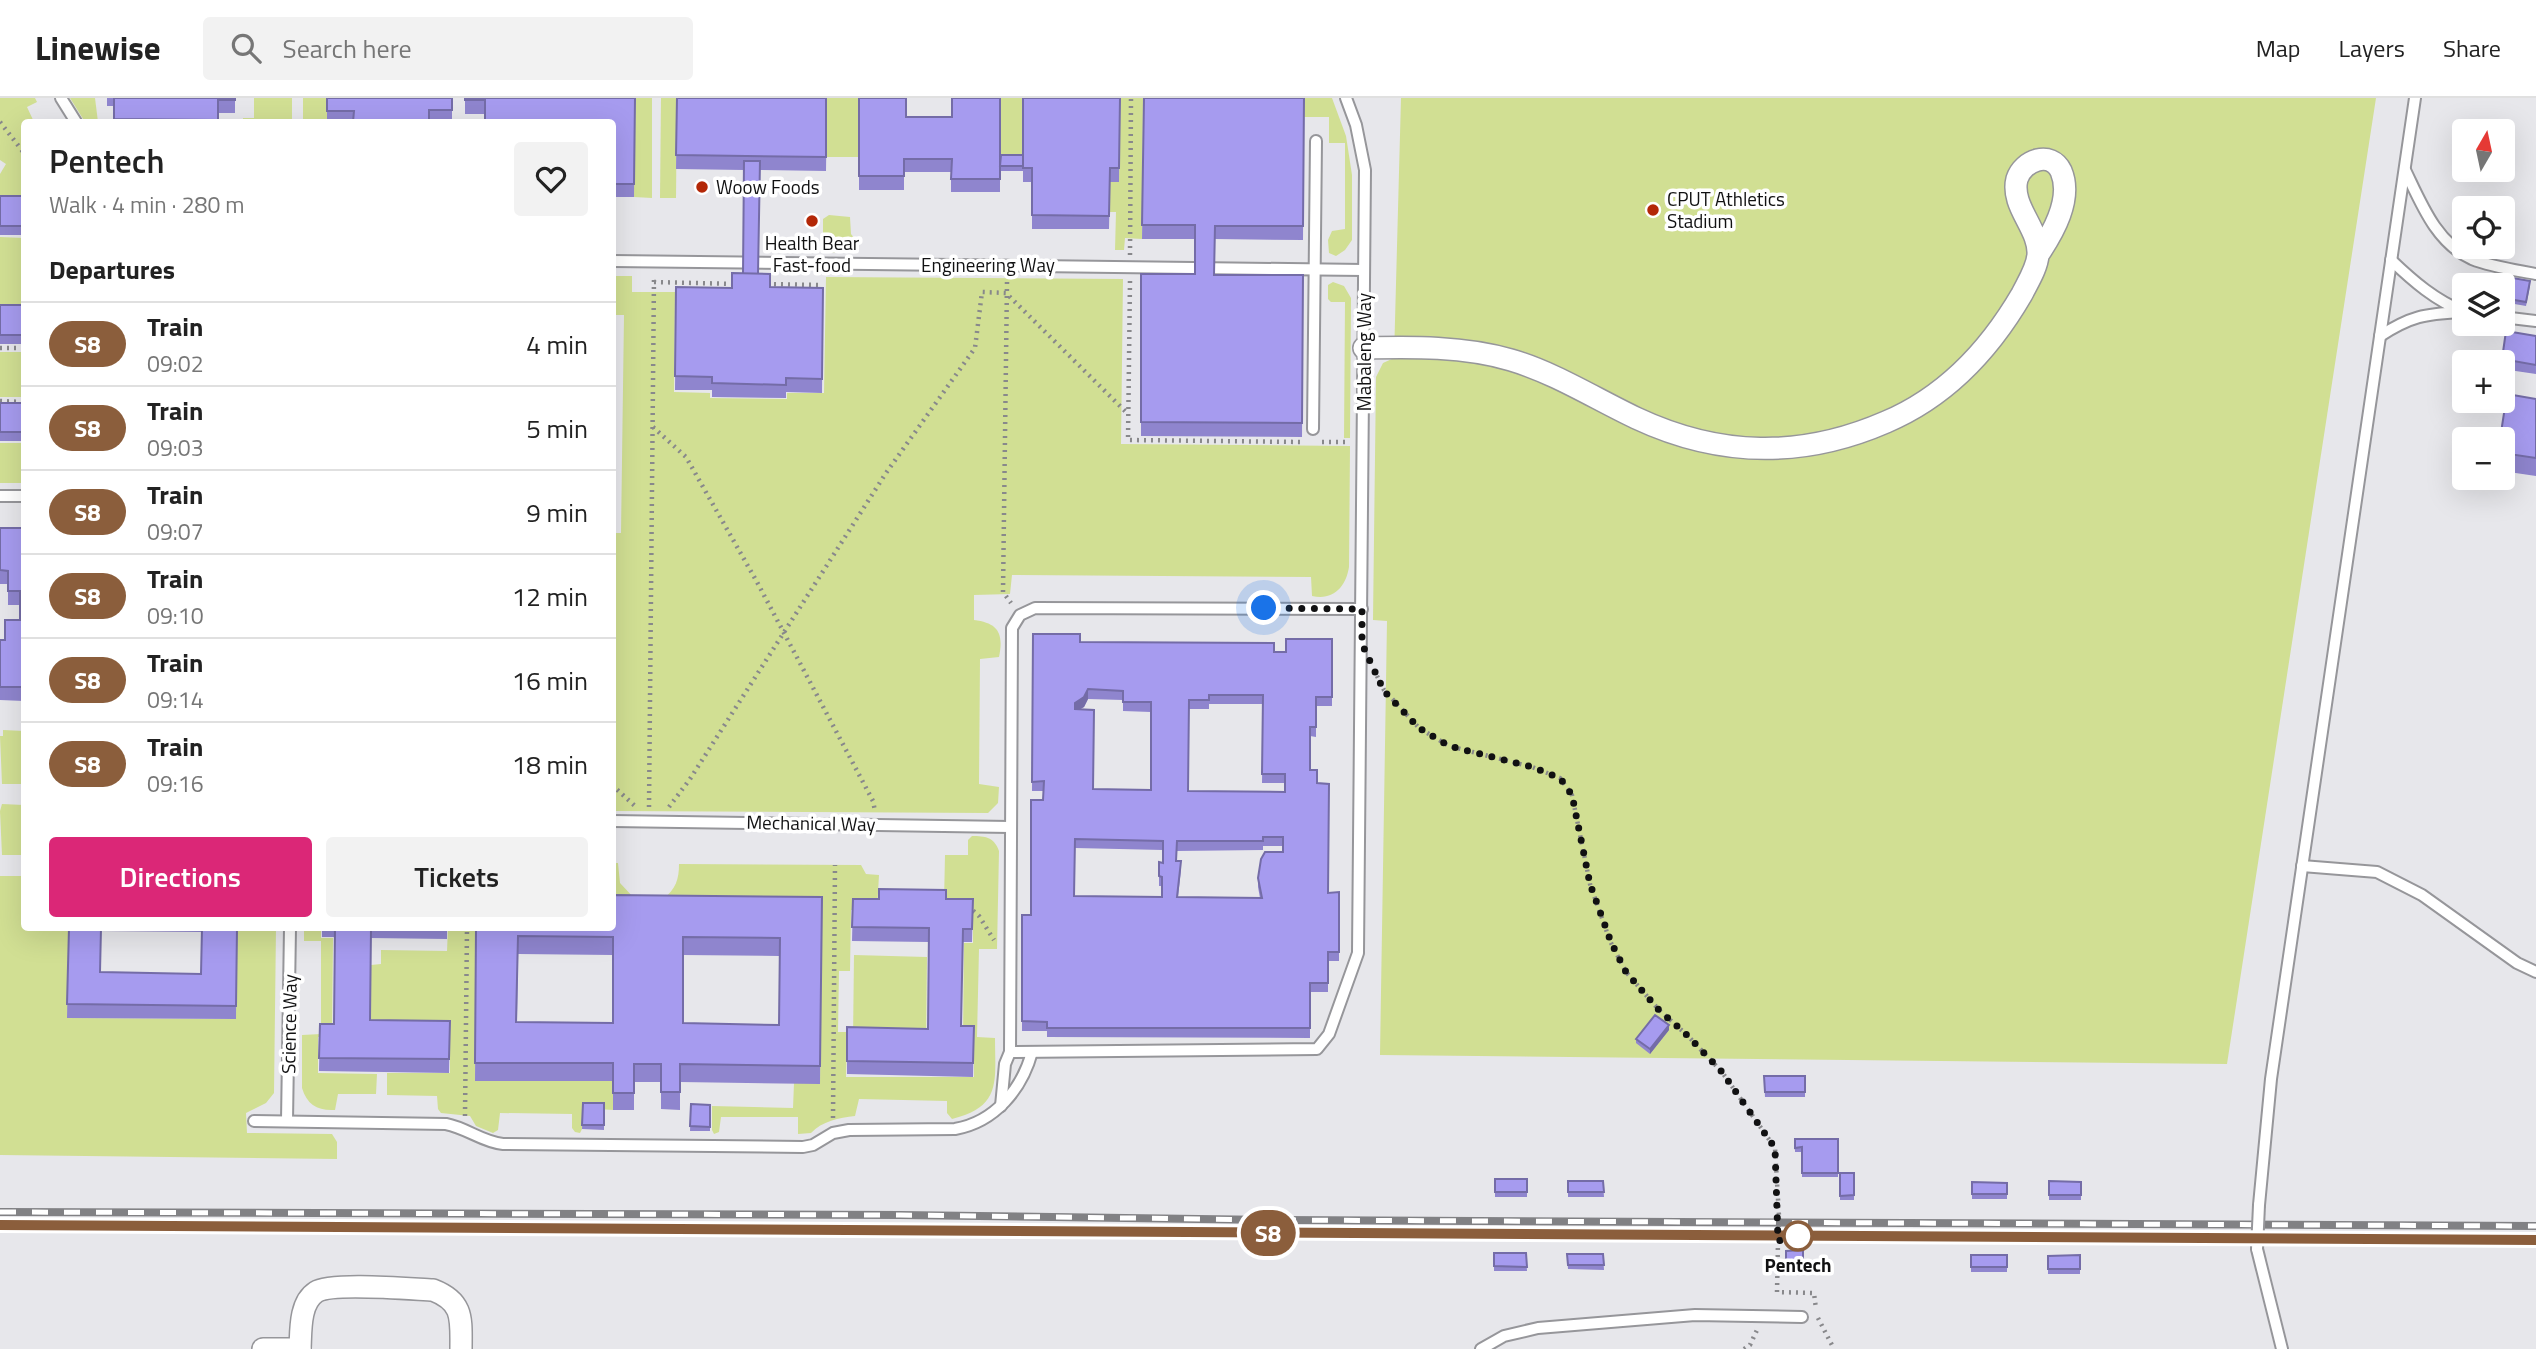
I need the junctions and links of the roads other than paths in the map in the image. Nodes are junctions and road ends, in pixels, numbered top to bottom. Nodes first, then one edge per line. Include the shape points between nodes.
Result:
1 (61, 98) edge
2 (1346, 98) edge
3 (2415, 98) edge
4 (74, 119) edge
5 (1316, 141) dead end
6 (2404, 170) junction
7 (928, 252) dead end
8 (2038, 255) dead end
9 (2391, 260) junction
10 (616, 261) edge
11 (927, 264) junction
12 (1315, 267) junction
13 (1364, 270) junction
14 (2536, 274) edge
15 (2452, 306) edge
16 (2452, 313) edge
17 (2515, 319) edge
18 (2536, 321) edge
19 (2380, 336) junction
20 (1364, 348) junction
21 (1313, 429) dead end
22 (0, 496) edge
23 (21, 496) edge
24 (1362, 609) junction
25 (616, 821) edge
26 (1010, 827) junction
27 (2302, 866) junction
28 (290, 931) edge
29 (2536, 972) edge
30 (1010, 1052) junction
31 (1032, 1052) junction
32 (1001, 1106) junction
33 (254, 1121) dead end
34 (287, 1121) junction
35 (1802, 1317) dead end
36 (263, 1349) edge
37 (300, 1349) edge
38 (461, 1349) edge
39 (1481, 1349) edge
40 (2282, 1349) edge

1 - 4 lane
2 - 13 lane, Mabaleng Way via 1365,170
3 - 6 lane
5 - 12 lane
6 - 9 lane
6 - 14 lane via 2428,216 2453,247 2471,258
7 - 11 lane
8 - 20 street via 2010,315 1960,375 1922,405 1886,423 1794,448 1742,449 1701,442 1638,419 1569,383 1509,359 1454,350
9 - 15 lane via 2417,286
9 - 19 lane
10 - 11 lane, Engineering Way via 776,258
11 - 12 lane, Engineering Way
12 - 13 lane, Engineering Way
12 - 21 lane
13 - 20 lane, Mabaleng Way
16 - 19 lane via 2409,319
17 - 18 lane
19 - 27 lane
20 - 24 lane, Mabaleng Way
22 - 23 lane
24 - 26 lane via 1035,608 1020,615 1012,628
24 - 31 lane, Mabaleng Way via 1358,953 1323,1043 1307,1051
25 - 26 lane, Mechanical Way
26 - 30 lane
27 - 29 lane via 2377,872 2422,895
27 - 40 lane, bridge via 2271,1079 2257,1249
28 - 34 lane, Science Way
30 - 31 lane, Mabaleng Way
30 - 32 lane
31 - 32 lane via 1022,1079
32 - 34 lane via 980,1121 956,1129 849,1130 803,1147 503,1144 446,1124
33 - 34 lane
35 - 39 lane via 1695,1315 1538,1328 1504,1336
36 - 37 street
37 - 38 street via 307,1304 316,1292 334,1288 433,1290 447,1296 458,1307

